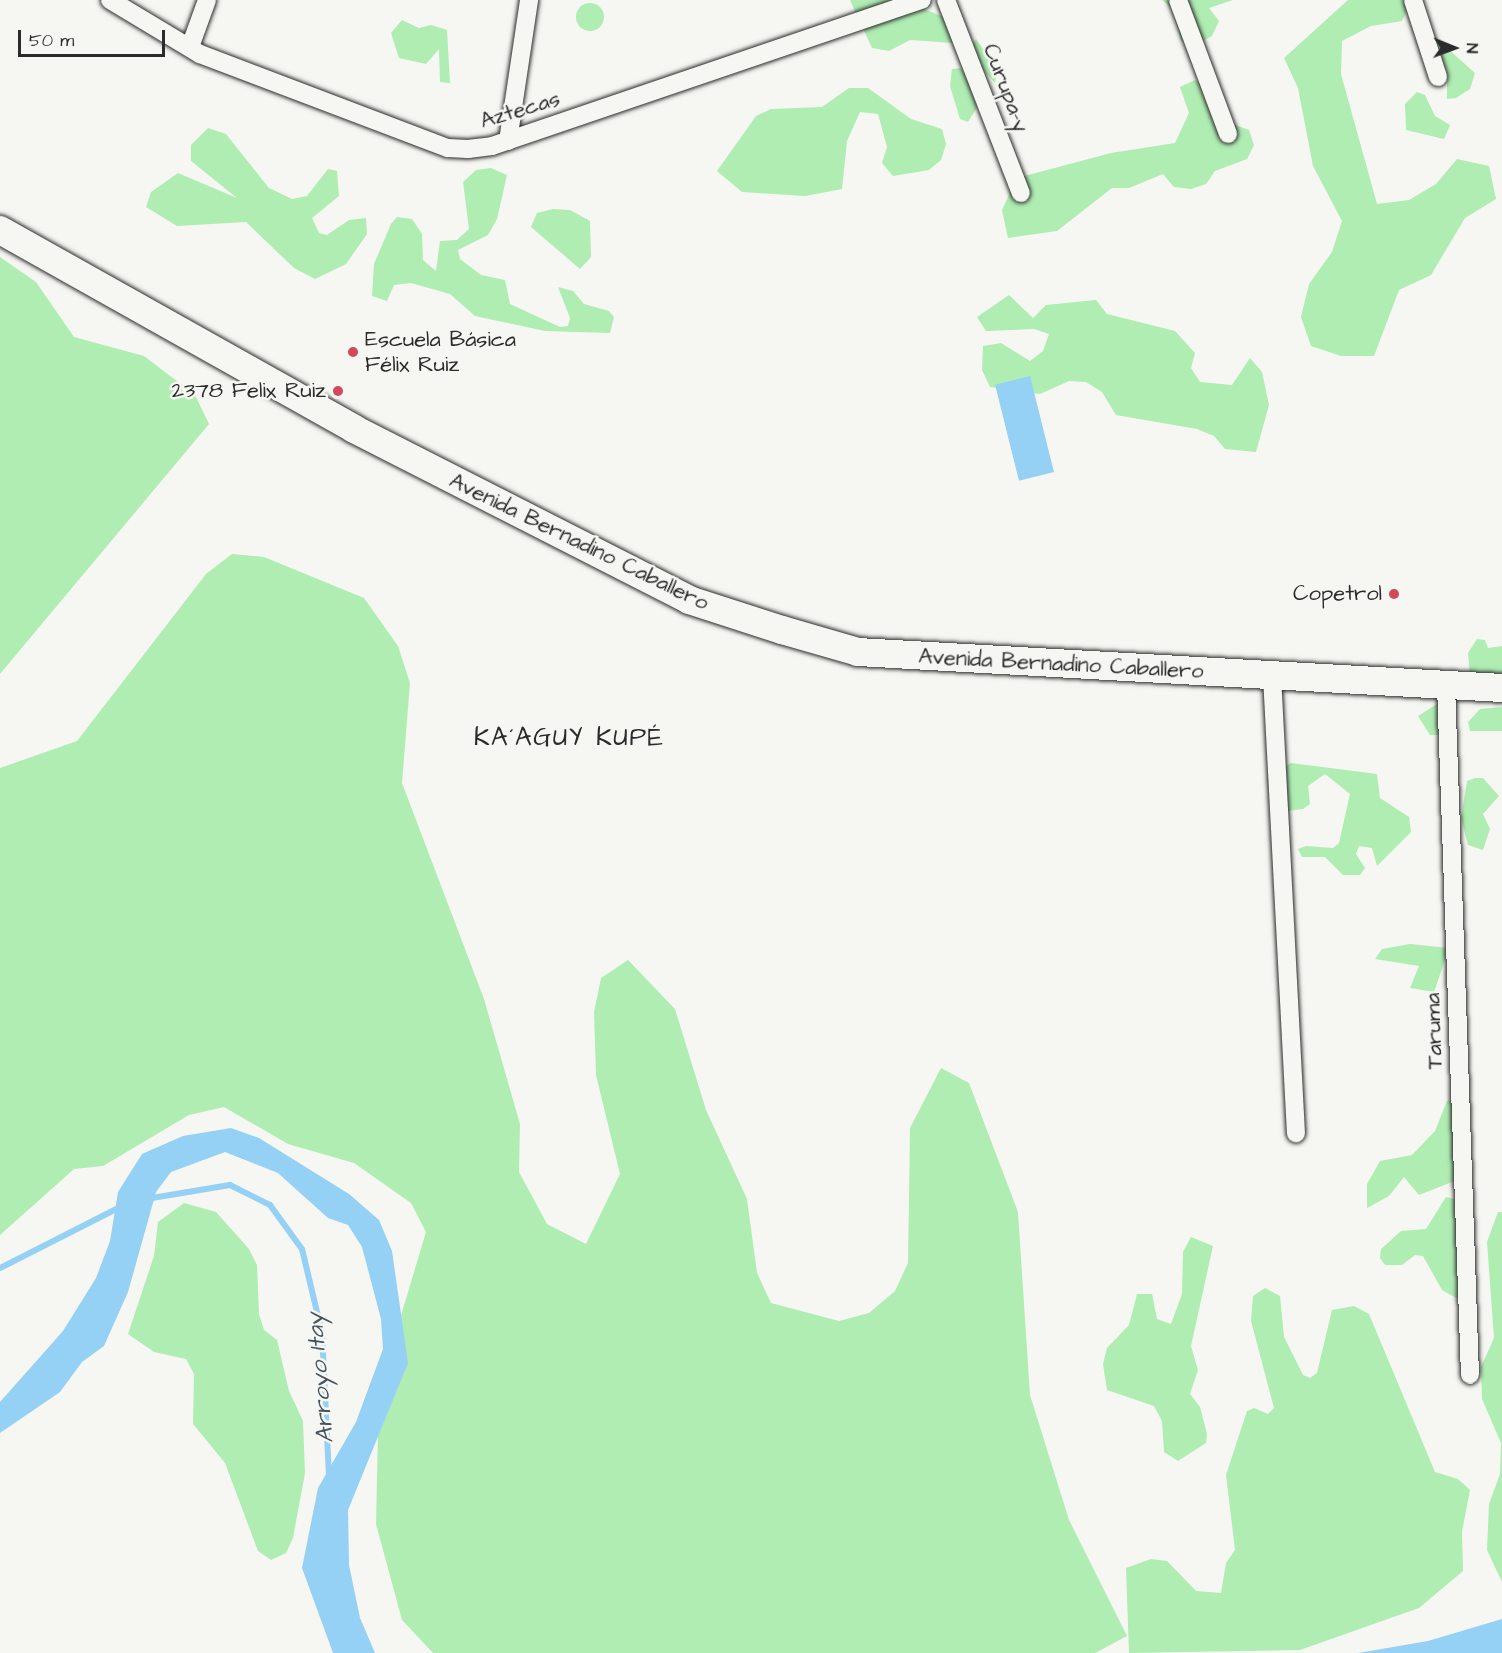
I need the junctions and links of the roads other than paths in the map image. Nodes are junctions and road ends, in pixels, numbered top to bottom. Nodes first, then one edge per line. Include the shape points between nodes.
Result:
1 (110, 0) edge
2 (207, 0) edge
3 (530, 0) edge
4 (922, 0) edge
5 (946, 0) edge
6 (1178, 0) edge
7 (1413, 0) edge
8 (190, 47) junction
9 (1438, 77) dead end
10 (1228, 134) dead end
11 (508, 141) junction
12 (1021, 194) dead end
13 (0, 230) edge
14 (1272, 676) junction
15 (1446, 685) junction
16 (1502, 688) edge
17 (1296, 1133) dead end
18 (1470, 1375) dead end

1 - 8 street, Aztecas
2 - 8 street
3 - 11 street
4 - 11 street, Aztecas
5 - 12 street, Curupa-y
6 - 10 street
7 - 9 street
8 - 11 street, Aztecas via 448,148
13 - 14 main road, Avenida Bernadino Caballero via 354,429 689,600 858,652
14 - 15 main road, Avenida Bernadino Caballero
14 - 17 street
15 - 16 main road, Avenida Bernadino Caballero
15 - 18 street, Taruma

